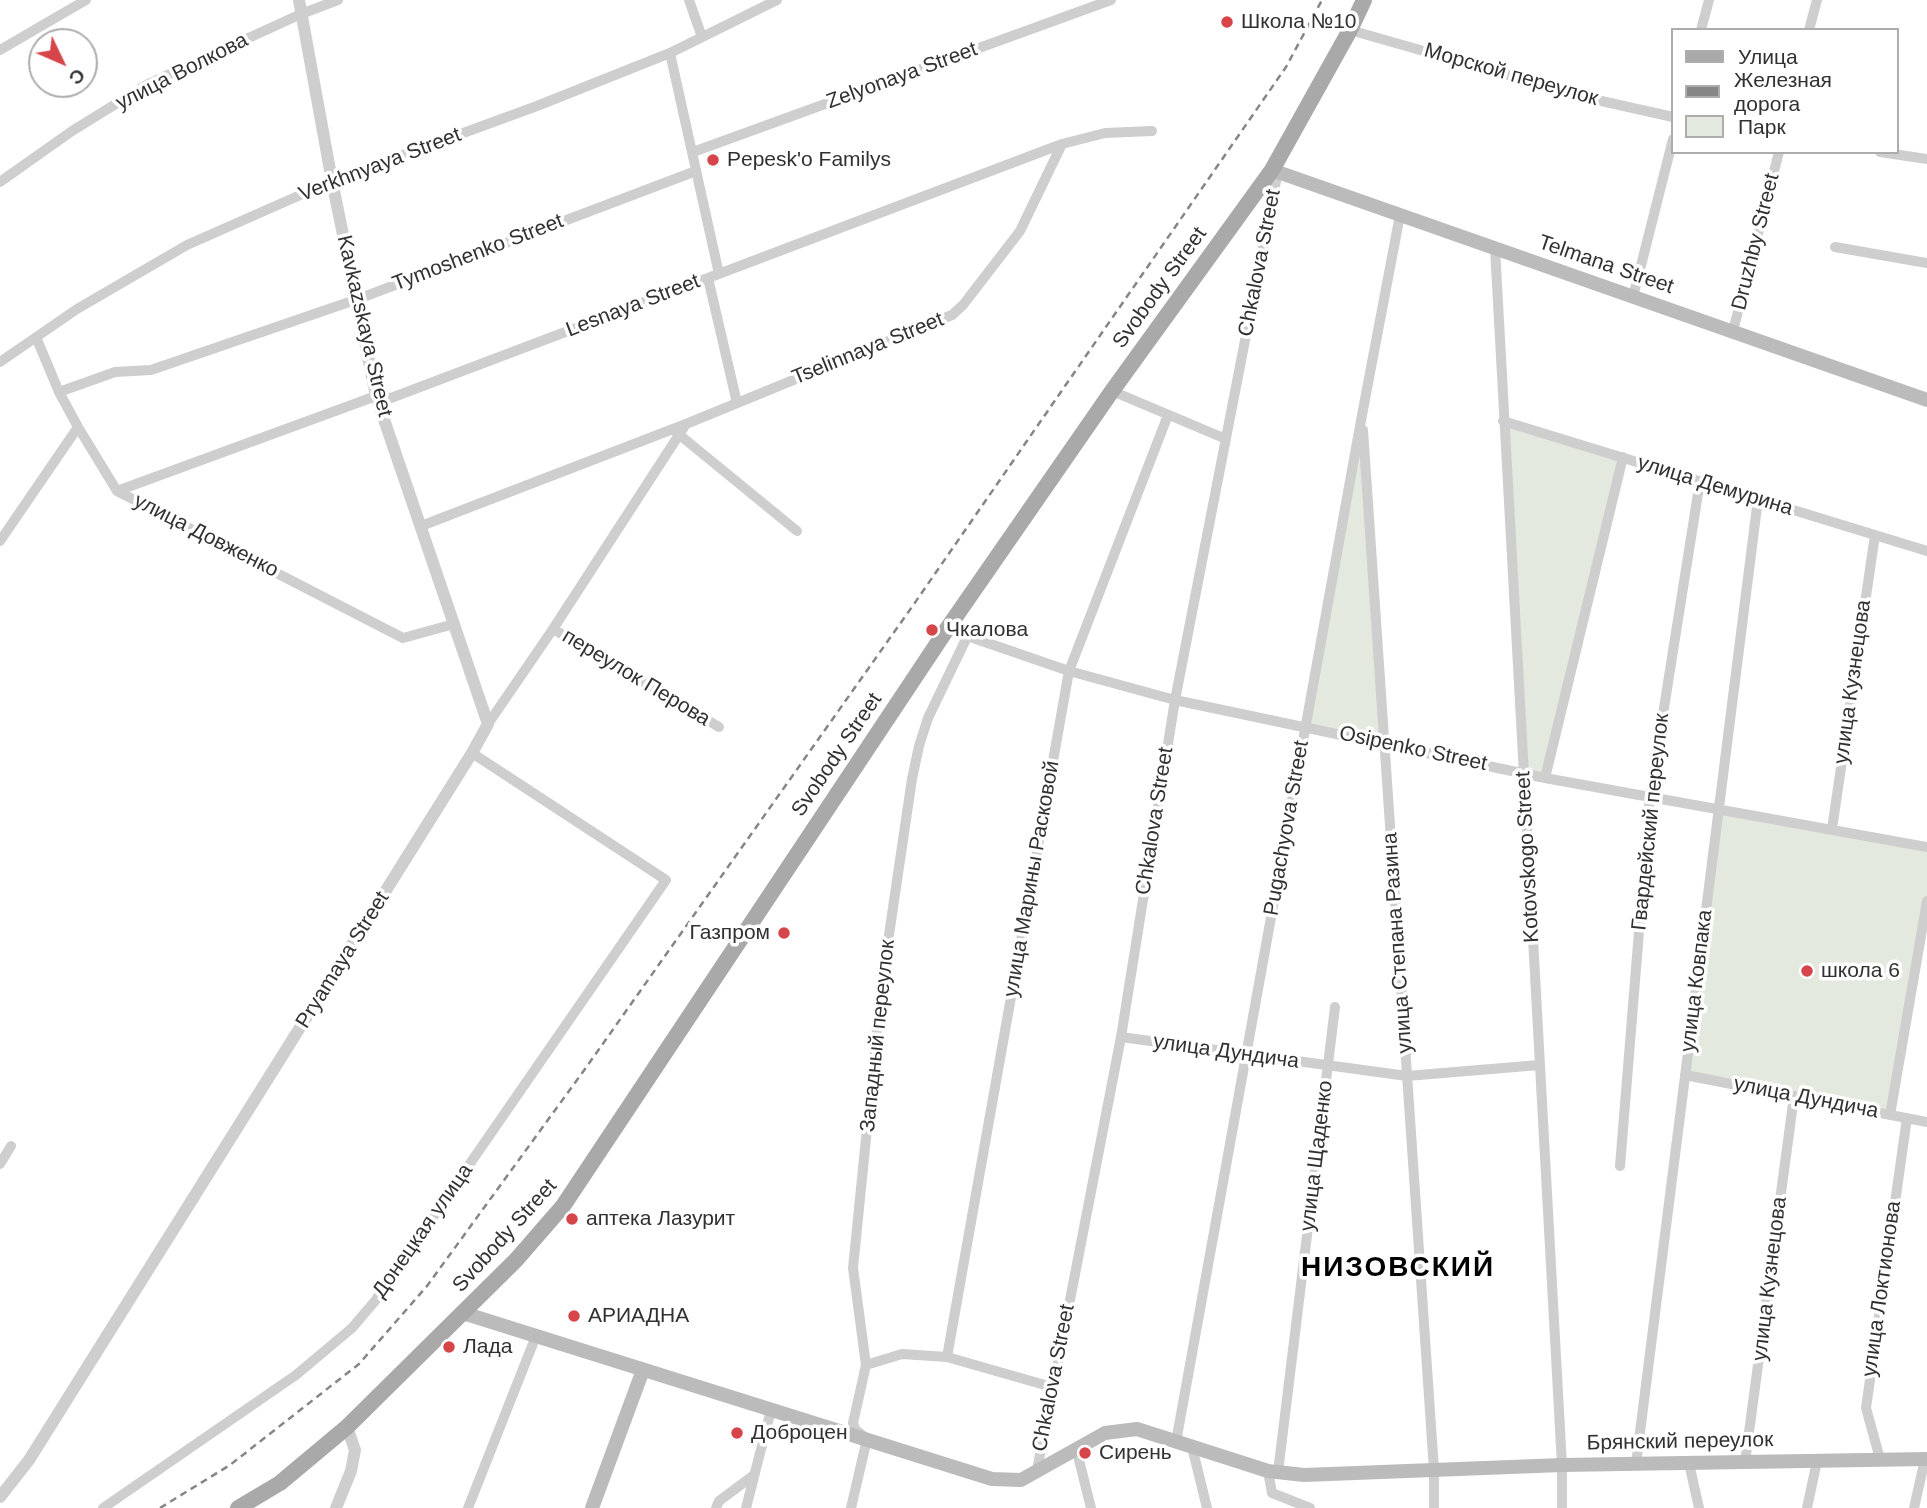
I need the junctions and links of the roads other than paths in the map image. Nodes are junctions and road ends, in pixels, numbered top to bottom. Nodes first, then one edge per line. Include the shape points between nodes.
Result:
1 (86, 0) edge
2 (299, 0) edge
3 (338, 0) edge
4 (690, 0) edge
5 (777, 0) edge
6 (1111, 0) edge
7 (1364, 0) edge
8 (1709, 0) edge
9 (1816, 0) edge
10 (302, 14) junction
11 (1702, 28) edge
12 (1809, 28) edge
13 (1350, 30) junction
14 (702, 37) junction
15 (0, 50) edge
16 (670, 53) junction
17 (1672, 117) edge
18 (1152, 131) dead end
19 (1672, 143) edge
20 (1062, 144) junction
21 (693, 152) junction
22 (1778, 154) edge
23 (1893, 154) edge
24 (1927, 159) edge
25 (696, 171) junction
26 (1275, 171) junction
27 (332, 181) junction
28 (0, 182) edge
29 (1400, 215) junction
30 (1836, 247) dead end
31 (1495, 248) junction
32 (1927, 263) edge
33 (719, 274) junction
34 (708, 278) junction
35 (1633, 296) junction
36 (358, 299) junction
37 (1732, 331) junction
38 (36, 337) junction
39 (0, 362) edge
40 (1112, 391) junction
41 (59, 392) junction
42 (376, 397) junction
43 (1927, 400) edge
44 (737, 403) junction
45 (1168, 415) junction
46 (1362, 415) junction
47 (1503, 421) junction
48 (686, 424) joint
49 (78, 427) junction
50 (676, 432) junction
51 (1226, 439) junction
52 (1623, 457) junction
53 (1700, 481) junction
54 (117, 491) junction
55 (1758, 499) junction
56 (421, 526) junction
57 (797, 531) dead end
58 (1875, 535) junction
59 (0, 541) edge
60 (1927, 551) edge
61 (454, 624) junction
62 (553, 629) junction
63 (947, 629) junction
64 (967, 637) junction
65 (1069, 671) junction
66 (1175, 700) junction
67 (488, 724) junction
68 (1306, 726) junction
69 (719, 727) dead end
70 (1385, 743) junction
71 (472, 753) junction
72 (1523, 772) junction
73 (1545, 778) junction
74 (1650, 796) junction
75 (1719, 808) junction
76 (1832, 829) junction
77 (1927, 847) edge
78 (1927, 901) edge
79 (1335, 1007) dead end
80 (1121, 1037) junction
81 (1246, 1055) junction
82 (1539, 1065) junction
83 (1329, 1066) junction
84 (1685, 1075) junction
85 (1407, 1076) junction
86 (1794, 1096) junction
87 (1890, 1115) junction
88 (1907, 1118) junction
89 (1927, 1122) edge
90 (11, 1146) dead end
91 (0, 1164) edge
92 (1620, 1166) dead end
93 (463, 1313) junction
94 (536, 1336) junction
95 (947, 1357) junction
96 (866, 1365) junction
97 (643, 1370) junction
98 (1052, 1387) junction
99 (771, 1410) junction
100 (347, 1427) junction
101 (867, 1439) junction
102 (1176, 1442) junction
103 (1192, 1447) junction
104 (1076, 1448) junction
105 (1926, 1459) edge
106 (1880, 1460) junction
107 (1817, 1461) junction
108 (1745, 1462) junction
109 (1689, 1463) junction
110 (1636, 1464) junction
111 (1562, 1465) junction
112 (1037, 1470) junction
113 (1434, 1470) junction
114 (1273, 1471) junction
115 (754, 1475) junction
116 (0, 1497) edge
117 (103, 1508) edge
118 (238, 1508) edge
119 (336, 1508) edge
120 (468, 1508) edge
121 (592, 1508) edge
122 (716, 1508) edge
123 (746, 1508) edge
124 (851, 1508) edge
125 (1091, 1508) edge
126 (1207, 1508) edge
127 (1310, 1508) edge
128 (1434, 1508) edge
129 (1562, 1508) edge
130 (1699, 1508) edge
131 (1807, 1508) edge
132 (1914, 1508) edge

1 - 15 street
2 - 10 street, Kavkazskaya Street
3 - 10 street, улица Волкова
4 - 14 street
5 - 14 street, Verkhnyaya Street
6 - 21 street, Zelyonaya Street
7 - 13 main road, Svobody Street
8 - 11 street
9 - 12 street
10 - 27 street, Kavkazskaya Street
10 - 28 street, улица Волкова via 148,84
13 - 17 street, Морской переулок via 1588,98
13 - 26 main road, Svobody Street
14 - 16 street, Verkhnyaya Street
16 - 21 street
16 - 27 street, Verkhnyaya Street
18 - 20 street, Lesnaya Street via 1105,134
19 - 35 street
20 - 33 street, Lesnaya Street
20 - 44 street, Tselinnaya Street via 1020,231 952,315
21 - 25 street
22 - 37 street, Druzhby Street
23 - 24 street
25 - 33 street
25 - 36 street, Tymoshenko Street
26 - 29 main road, Telmana Street
26 - 40 main road, Svobody Street
26 - 51 street, Chkalova Street
27 - 36 street, Kavkazskaya Street
27 - 38 street, Verkhnyaya Street via 187,245
29 - 31 main road, Telmana Street
29 - 46 street, Pugachyova Street
30 - 32 street
31 - 35 main road, Telmana Street
31 - 47 street, Kotovskogo Street
33 - 34 street, Lesnaya Street
34 - 42 street, Lesnaya Street via 391,398
34 - 44 street
35 - 37 main road, Telmana Street
36 - 41 street, Tymoshenko Street via 151,370 115,372
36 - 42 street, Kavkazskaya Street
37 - 43 main road, Telmana Street
38 - 39 street, Verkhnyaya Street
38 - 41 street, улица Довженко
40 - 45 street
40 - 63 main road, Svobody Street
41 - 49 street, улица Довженко
42 - 54 street, Lesnaya Street
42 - 56 street, Kavkazskaya Street
44 - 48 street, Tselinnaya Street
45 - 51 street
45 - 65 street, улица Марины Расковой
46 - 68 street, Pugachyova Street
46 - 70 street, улица Степана Разина
47 - 52 street, улица Демурина
47 - 72 street, Kotovskogo Street
48 - 50 street, Pryamaya Street
49 - 54 street, улица Довженко
49 - 59 street
50 - 56 street
50 - 57 street
50 - 62 street, Pryamaya Street
51 - 66 street, Chkalova Street
52 - 53 street, улица Демурина
52 - 73 street, Kotovskogo Street
53 - 55 street, улица Демурина
53 - 74 street, Гвардейский переулок
54 - 61 street, улица Довженко via 403,638
55 - 58 street, улица Демурина
55 - 75 street, улица Ковпака
56 - 61 street, Kavkazskaya Street
58 - 60 street, улица Демурина
58 - 76 street, улица Кузнецова
61 - 67 street, Kavkazskaya Street
62 - 67 street, Pryamaya Street
62 - 69 street, переулок Перова
63 - 64 street, Osipenko Street
63 - 93 main road, Svobody Street via 564,1206
64 - 65 street, Osipenko Street
64 - 96 street, Западный переулок via 919,746 881,989 853,1268
65 - 66 street, Osipenko Street
65 - 95 street, улица Марины Расковой
66 - 68 street, Osipenko Street
66 - 80 street, Chkalova Street
67 - 71 street, Pryamaya Street
68 - 70 street, Osipenko Street
68 - 81 street, Pugachyova Street
70 - 72 street, Osipenko Street
70 - 85 street, улица Степана Разина
71 - 116 street, Pryamaya Street via 37,1448
71 - 117 street, Донецкая улица via 666,880 352,1328 296,1375
72 - 73 street, Osipenko Street
72 - 82 street, Kotovskogo Street
73 - 74 street, Osipenko Street
74 - 75 street, Osipenko Street
74 - 92 street, Гвардейский переулок
75 - 76 street, Osipenko Street
75 - 84 street, улица Ковпака
76 - 77 street, Osipenko Street
78 - 87 street
79 - 83 street, улица Щаденко
80 - 81 street, улица Дундича
80 - 98 street, Chkalova Street
81 - 83 street, улица Дундича
81 - 102 street, Pugachyova Street
82 - 85 street, улица Дундича
82 - 111 street, Kotovskogo Street
83 - 85 street, улица Дундича
83 - 114 street, улица Щаденко
84 - 86 street, улица Дундича
84 - 110 street, улица Ковпака
85 - 113 street, улица Степана Разина
86 - 87 street, улица Дундича
86 - 108 street, улица Кузнецова
87 - 88 street, улица Дундича
88 - 89 street, улица Дундича
88 - 106 street, улица Локтионова via 1866,1408
90 - 91 street
93 - 94 main road, Брянский переулок
93 - 100 main road, Svobody Street
94 - 97 main road, Брянский переулок
94 - 120 street
95 - 96 street via 902,1354
95 - 98 street
96 - 101 street, Западный переулок via 853,1423
97 - 99 main road, Брянский переулок
97 - 121 main road
98 - 112 street, Chkalova Street
99 - 101 main road, Брянский переулок
99 - 115 street
100 - 118 main road, Svobody Street via 280,1483
100 - 119 street via 355,1450
101 - 112 main road, Брянский переулок via 992,1479 1021,1480
101 - 124 street
102 - 103 main road, Брянский переулок
102 - 104 main road, Брянский переулок via 1137,1429 1105,1433
103 - 114 main road, Брянский переулок
103 - 126 street
104 - 112 main road, Брянский переулок
104 - 125 street
105 - 106 main road, Брянский переулок
105 - 132 street
106 - 107 main road, Брянский переулок
107 - 108 main road, Брянский переулок
107 - 131 street
108 - 109 main road, Брянский переулок
109 - 110 main road, Брянский переулок
109 - 130 street
110 - 111 main road, Брянский переулок
111 - 113 main road, Брянский переулок
111 - 129 street, Kotovskogo Street
113 - 114 main road, Брянский переулок via 1304,1475
113 - 128 street, улица Степана Разина
114 - 127 street via 1272,1493
115 - 122 street
115 - 123 street

